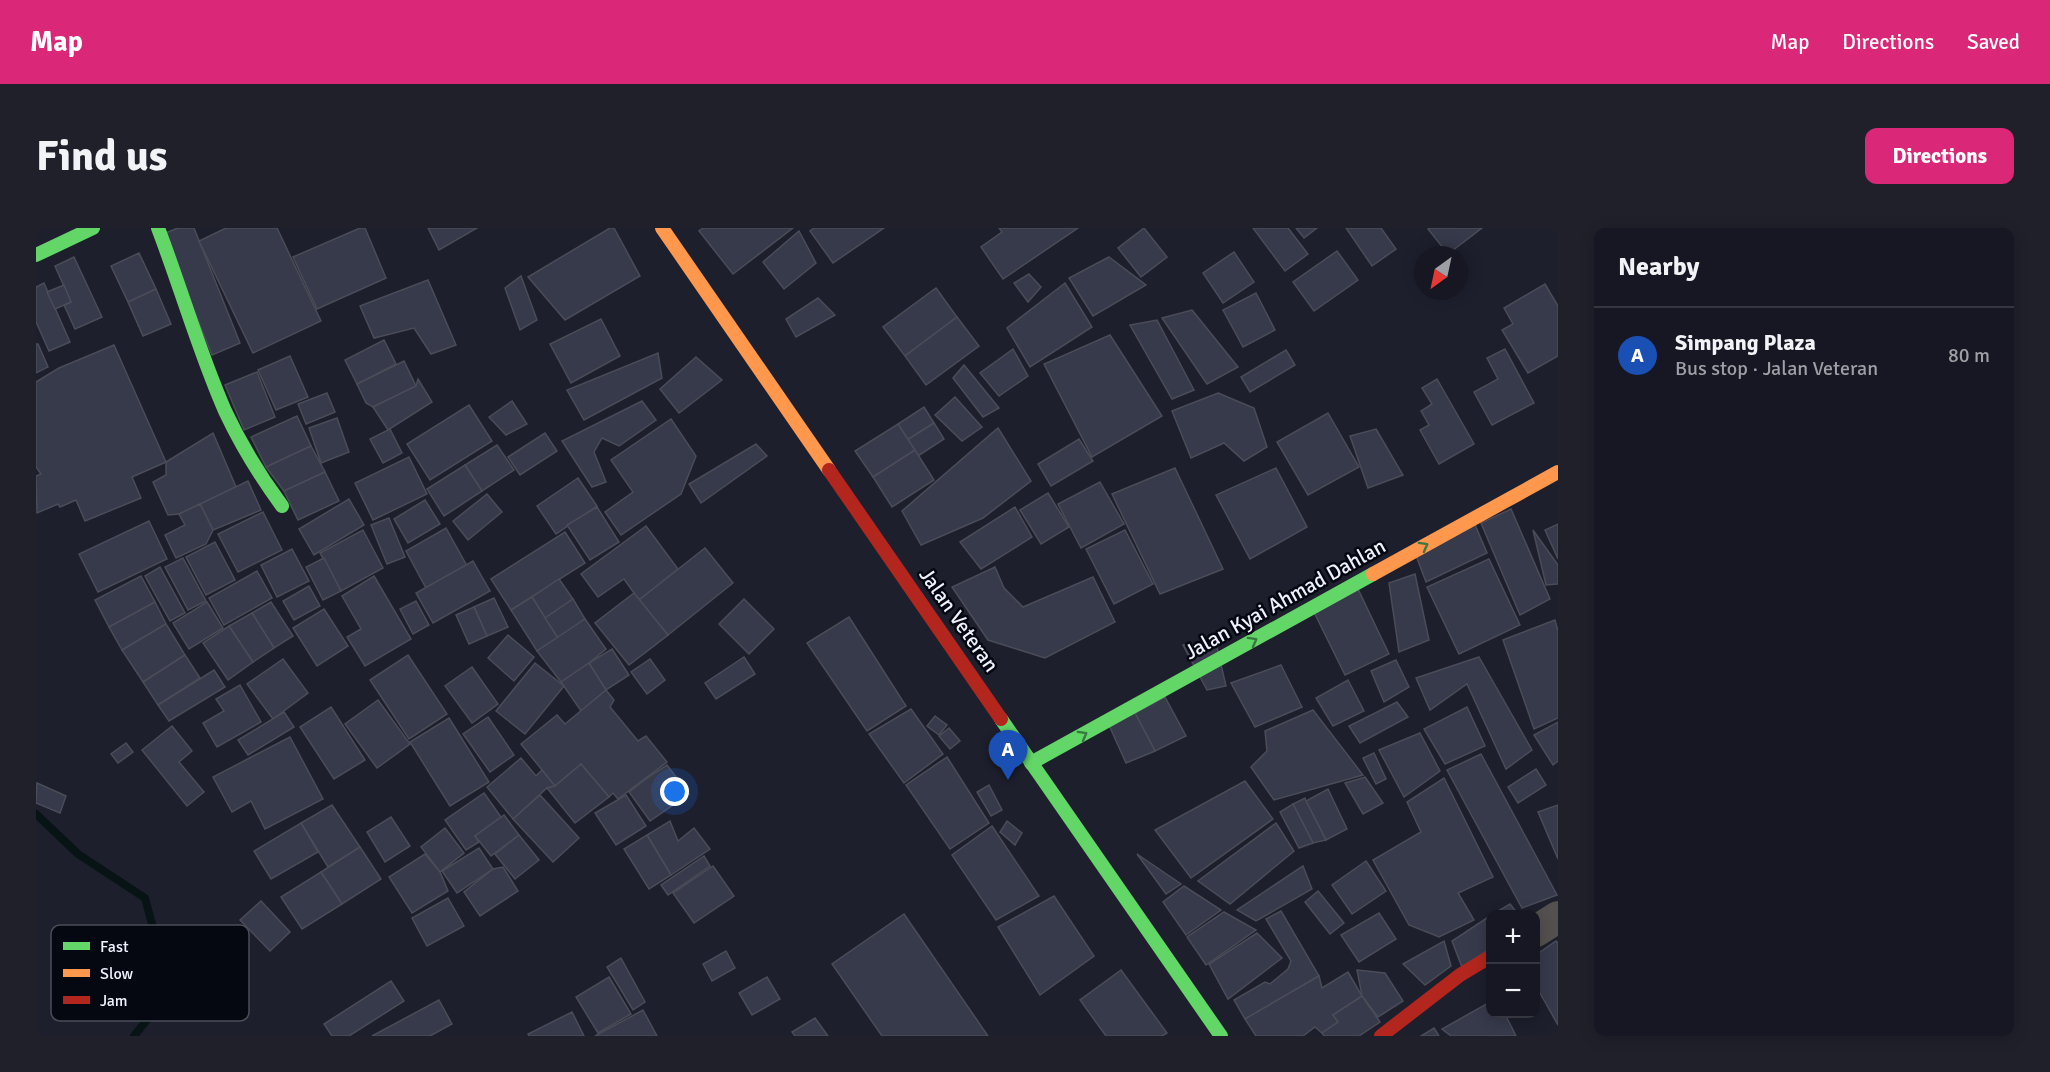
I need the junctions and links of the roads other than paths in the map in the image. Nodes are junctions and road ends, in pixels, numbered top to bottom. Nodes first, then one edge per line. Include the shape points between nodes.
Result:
1 (158, 228) edge
2 (662, 228) edge
3 (82, 230) edge
4 (36, 255) edge
5 (1558, 472) edge
6 (282, 506) dead end
7 (1031, 763) junction
8 (1558, 917) edge
9 (1540, 928) edge
10 (1486, 960) edge
11 (1221, 1036) edge
12 (1381, 1036) edge

1 - 6 street via 212,380 258,471
2 - 7 street, Jalan Veteran
3 - 4 street
7 -> 5 street, Jalan Kyai Ahmad Dahlan
7 - 11 street, Jalan Veteran
8 - 9 street
10 - 12 street via 1460,975

